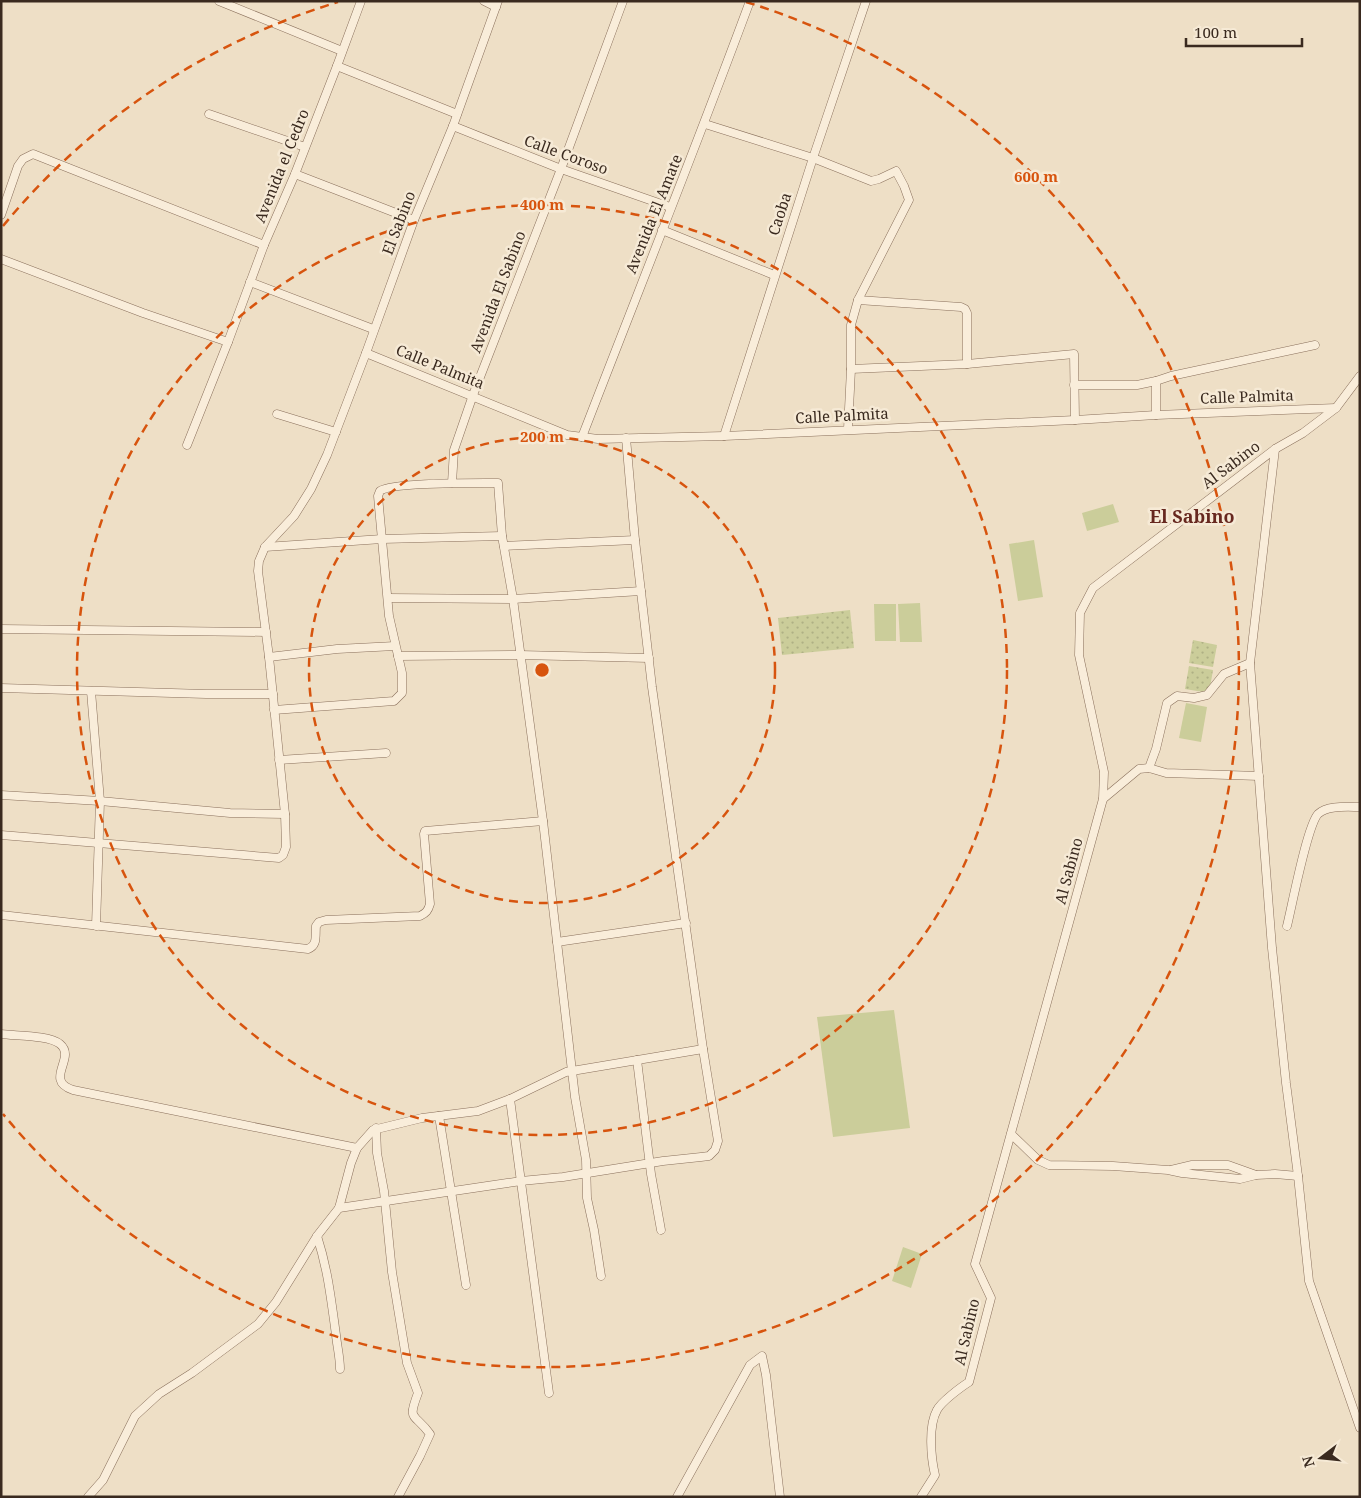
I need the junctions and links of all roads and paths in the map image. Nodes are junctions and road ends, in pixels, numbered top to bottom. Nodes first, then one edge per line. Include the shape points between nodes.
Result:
1 (219, 1) edge
2 (360, 1) edge
3 (484, 1) edge
4 (623, 1) edge
5 (750, 1) edge
6 (866, 1) edge
7 (497, 4) edge
8 (342, 51) junction
9 (337, 66) junction
10 (209, 114) dead end
11 (457, 114) junction
12 (705, 124) junction
13 (453, 126) junction
14 (305, 147) junction
15 (812, 158) junction
16 (561, 169) junction
17 (295, 174) junction
18 (670, 207) junction
19 (1, 215) edge
20 (414, 220) junction
21 (662, 230) junction
22 (264, 244) junction
23 (1, 259) edge
24 (774, 275) junction
25 (250, 282) junction
26 (858, 300) junction
27 (373, 329) junction
28 (228, 342) junction
29 (1315, 345) dead end
30 (366, 352) junction
31 (967, 364) junction
32 (851, 370) junction
33 (1360, 376) edge
34 (1156, 381) junction
35 (1074, 385) junction
36 (473, 396) junction
37 (1336, 408) junction
38 (277, 414) dead end
39 (1156, 415) junction
40 (1075, 420) junction
41 (848, 429) junction
42 (336, 432) junction
43 (724, 436) junction
44 (582, 437) junction
45 (626, 438) junction
46 (188, 445) dead end
47 (1275, 449) junction
48 (452, 483) junction
49 (502, 536) junction
50 (382, 540) junction
51 (635, 540) junction
52 (504, 546) junction
53 (265, 547) junction
54 (641, 591) junction
55 (388, 598) junction
56 (513, 599) junction
57 (1, 629) edge
58 (266, 632) junction
59 (395, 646) junction
60 (520, 655) junction
61 (269, 656) junction
62 (398, 656) junction
63 (648, 658) junction
64 (1250, 664) junction
65 (1, 688) edge
66 (91, 691) junction
67 (273, 694) junction
68 (274, 710) junction
69 (386, 753) dead end
70 (279, 760) junction
71 (1149, 768) junction
72 (1259, 776) junction
73 (1, 795) edge
74 (1103, 800) junction
75 (100, 802) junction
76 (1360, 807) edge
77 (285, 814) junction
78 (543, 821) junction
79 (1, 835) edge
80 (99, 843) junction
81 (1, 915) edge
82 (686, 923) junction
83 (96, 926) junction
84 (1287, 926) dead end
85 (557, 942) junction
86 (1, 1034) edge
87 (703, 1049) junction
88 (637, 1060) junction
89 (572, 1071) junction
90 (510, 1099) junction
91 (439, 1116) junction
92 (376, 1128) junction
93 (1011, 1134) junction
94 (357, 1148) junction
95 (650, 1163) junction
96 (1168, 1170) junction
97 (586, 1174) junction
98 (1256, 1175) junction
99 (1298, 1176) junction
100 (521, 1181) junction
101 (451, 1191) junction
102 (385, 1200) junction
103 (340, 1208) junction
104 (661, 1230) dead end
105 (317, 1236) junction
106 (601, 1276) dead end
107 (466, 1285) dead end
108 (340, 1369) dead end
109 (549, 1393) dead end
110 (1360, 1428) edge
111 (88, 1497) edge
112 (398, 1497) edge
113 (677, 1497) edge
114 (780, 1497) edge
115 (921, 1497) edge

1 - 8 street
2 - 8 street, Avenida el Cedro
3 - 7 street
4 - 16 street, Avenida El Sabino
5 - 12 street, Avenida El Amate
6 - 15 street, Caoba
7 - 11 street, El Sabino
8 - 9 street, Avenida el Cedro
9 - 11 street
9 - 14 street, Avenida el Cedro
10 - 14 street
11 - 13 street, El Sabino
12 - 15 street
12 - 18 street, Avenida El Amate
13 - 16 street, Calle Coroso
13 - 20 street, El Sabino
14 - 17 street, Avenida el Cedro
15 - 24 street, Caoba
15 - 26 street via 871,180 896,171 909,200
16 - 18 street, Calle Coroso
16 - 36 street, Avenida El Sabino
17 - 20 street
17 - 22 street, Avenida el Cedro
18 - 21 street, Avenida El Amate
19 - 22 street via 18,166 33,154
20 - 27 street, El Sabino
21 - 24 street
21 - 44 street, Avenida El Amate
22 - 25 street, Avenida el Cedro
23 - 28 street
24 - 43 street, Caoba
25 - 27 street
25 - 28 street, Avenida el Cedro
26 - 31 street via 962,307 967,313
26 - 32 street via 850,325
27 - 30 street, El Sabino
28 - 46 street, Avenida el Cedro
29 - 34 street
30 - 36 street, Calle Palmita
30 - 42 street, El Sabino
31 - 32 street
31 - 35 street via 1074,354
32 - 41 street
33 - 37 street, Al Sabino
34 - 35 street via 1137,385
34 - 39 street
35 - 40 street
36 - 44 street, Calle Palmita via 567,435
36 - 48 street, Avenida El Sabino via 454,450
37 - 39 street, Calle Palmita
37 - 47 street, Al Sabino
38 - 42 street
39 - 40 street, Calle Palmita
40 - 41 street, Calle Palmita
41 - 43 street, Calle Palmita
42 - 53 street, El Sabino via 312,489 294,516
43 - 45 street, Calle Palmita
44 - 45 street, Calle Palmita
45 - 51 street
47 - 64 street
47 - 74 street, Al Sabino via 1093,588 1080,612 1079,655 1104,772
48 - 49 street via 498,483
48 - 50 street via 383,489 378,496
49 - 50 street
49 - 52 street
50 - 53 street
50 - 55 street
51 - 52 street
51 - 54 street
52 - 56 street
53 - 58 street via 258,571
54 - 56 street
54 - 63 street
55 - 56 street
55 - 59 street
56 - 60 street
57 - 58 street
58 - 61 street
59 - 61 street
59 - 62 street
60 - 62 street
60 - 63 street
60 - 78 street
61 - 67 street
62 - 68 street via 402,693 394,701
63 - 82 street
64 - 71 street via 1224,674 1207,695 1194,698 1177,696 1167,703
64 - 72 street
65 - 66 street
66 - 67 street
66 - 75 street
67 - 68 street
68 - 70 street
69 - 70 street
70 - 77 street
71 - 72 street via 1166,773
71 - 74 street via 1139,770
72 - 99 street via 1272,948
73 - 75 street
74 - 93 street, Al Sabino
75 - 77 street via 230,813
75 - 80 street
76 - 84 street via 1327,809 1314,821
77 - 80 street via 286,847 278,858
78 - 83 street via 425,832 430,904 425,914 319,922 315,944 308,949
78 - 85 street
79 - 80 street
80 - 83 street
81 - 83 street
82 - 85 street
82 - 87 street
85 - 89 street
86 - 94 street via 59,1043 65,1055 61,1083 73,1090
87 - 88 street
87 - 95 street via 718,1141 715,1150 709,1156
88 - 89 street
88 - 95 street
89 - 90 street
89 - 97 street
90 - 91 street via 478,1111
90 - 100 street
91 - 92 street
91 - 101 street
92 - 94 street
92 - 102 street
93 - 96 street via 1038,1160 1049,1165
93 - 115 street, Al Sabino via 975,1264 991,1298 969,1382 937,1410 932,1428 931,1456 935,1475
94 - 103 street
95 - 97 street
95 - 104 street
96 - 98 street via 1240,1179
96 - 98 street via 1192,1164 1228,1165
97 - 100 street
97 - 106 street via 587,1198
98 - 99 street
99 - 110 street via 1309,1281
100 - 101 street
100 - 109 street
101 - 102 street
101 - 107 street
102 - 103 street
102 - 112 street via 392,1272 407,1363 418,1393 411,1410 430,1434
103 - 105 street
105 - 108 street via 328,1270
105 - 111 street via 276,1302 258,1324 159,1394 134,1416 103,1480
113 - 114 street via 750,1365 762,1356

